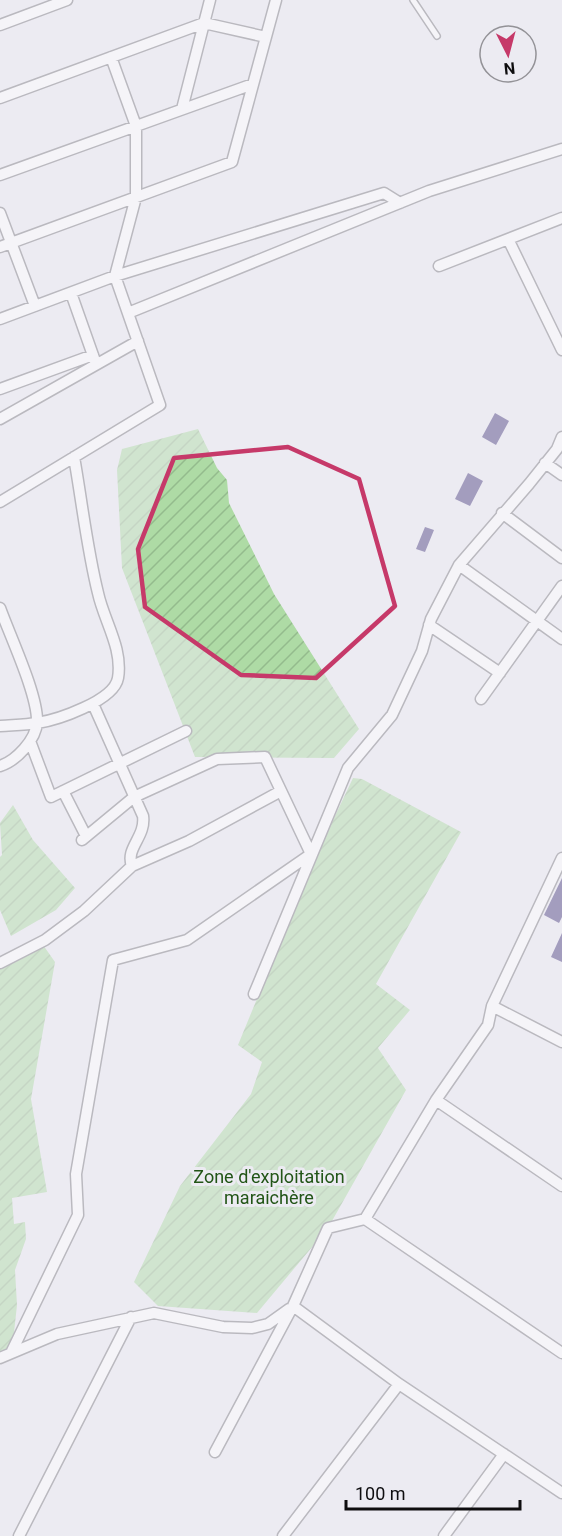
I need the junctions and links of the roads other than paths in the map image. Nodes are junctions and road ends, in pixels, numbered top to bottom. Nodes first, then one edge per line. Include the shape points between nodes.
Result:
1 (67, 0) edge
2 (210, 0) edge
3 (276, 0) edge
4 (413, 0) edge
5 (204, 23) junction
6 (0, 25) edge
7 (437, 36) dead end
8 (266, 37) junction
9 (111, 57) junction
10 (253, 84) junction
11 (0, 98) edge
12 (182, 109) junction
13 (136, 126) junction
14 (562, 149) edge
15 (0, 175) edge
16 (136, 197) junction
17 (400, 203) junction
18 (0, 213) edge
19 (562, 218) edge
20 (508, 239) junction
21 (5, 245) edge
22 (439, 266) dead end
23 (115, 276) junction
24 (71, 293) junction
25 (34, 306) junction
26 (128, 313) junction
27 (0, 319) edge
28 (138, 341) junction
29 (562, 350) edge
30 (95, 360) junction
31 (0, 389) edge
32 (0, 419) edge
33 (562, 437) edge
34 (74, 457) junction
35 (545, 464) junction
36 (562, 475) edge
37 (0, 502) edge
38 (502, 513) junction
39 (562, 558) edge
40 (459, 565) junction
41 (562, 586) edge
42 (0, 608) edge
43 (537, 621) junction
44 (429, 625) junction
45 (562, 639) edge
46 (500, 673) junction
47 (481, 699) dead end
48 (93, 704) junction
49 (37, 723) junction
50 (0, 726) edge
51 (186, 731) dead end
52 (30, 741) junction
53 (119, 763) junction
54 (0, 766) edge
55 (63, 790) junction
56 (281, 791) junction
57 (135, 797) junction
58 (311, 854) junction
59 (562, 858) edge
60 (132, 866) junction
61 (0, 963) edge
62 (254, 994) dead end
63 (492, 1006) junction
64 (562, 1042) edge
65 (436, 1100) junction
66 (562, 1186) edge
67 (365, 1220) junction
68 (292, 1306) junction
69 (131, 1317) junction
70 (12, 1351) junction
71 (562, 1353) edge
72 (0, 1358) edge
73 (399, 1384) junction
74 (215, 1452) dead end
75 (504, 1454) junction
76 (562, 1493) edge
77 (19, 1536) edge
78 (283, 1536) edge
79 (444, 1536) edge

1 - 6 street
2 - 5 street
3 - 8 street
4 - 7 lane
5 - 8 street
5 - 9 street
5 - 12 street
8 - 10 street
9 - 11 street
9 - 13 street
10 - 12 street
10 - 16 street via 232,162
12 - 13 street
13 - 15 street
13 - 16 street
14 - 17 street
16 - 21 street
16 - 23 street
17 - 23 street via 384,193
17 - 26 street
18 - 21 street
19 - 20 street
20 - 22 street
20 - 29 street
21 - 25 street
23 - 24 street
23 - 26 street
24 - 25 street
24 - 30 street
25 - 27 street
26 - 28 street
28 - 30 street
28 - 34 street via 160,405
30 - 31 street
30 - 32 street
33 - 35 street
34 - 37 street
34 - 48 street via 98,594 118,658 118,679
35 - 36 street
35 - 38 street
38 - 39 street
38 - 40 street
40 - 43 street
40 - 44 street
41 - 43 street
42 - 49 street via 34,702
43 - 45 street
43 - 46 street
44 - 46 street
44 - 58 street via 422,651 392,715 348,768
46 - 47 street
48 - 49 street
48 - 53 street
49 - 50 street
49 - 52 street
51 - 53 street
52 - 54 street via 14,759
52 - 55 street via 51,797
53 - 55 street
53 - 57 street
55 - 57 street via 84,838
56 - 57 street via 266,757 236,758 217,759
56 - 58 street
56 - 60 street via 189,841
57 - 60 street via 144,824 131,852
58 - 62 street
58 - 70 street via 187,940 113,960 76,1174 78,1215
59 - 63 street
60 - 61 street via 84,911 45,940
63 - 64 street
63 - 65 street via 488,1025
65 - 66 street
65 - 67 street
67 - 68 street via 328,1228
67 - 71 street
68 - 69 street via 268,1324 252,1328 223,1327 154,1313
68 - 73 street
68 - 74 street
69 - 70 street via 57,1334
69 - 77 street
70 - 72 street
73 - 75 street
73 - 78 street
75 - 76 street
75 - 79 street

